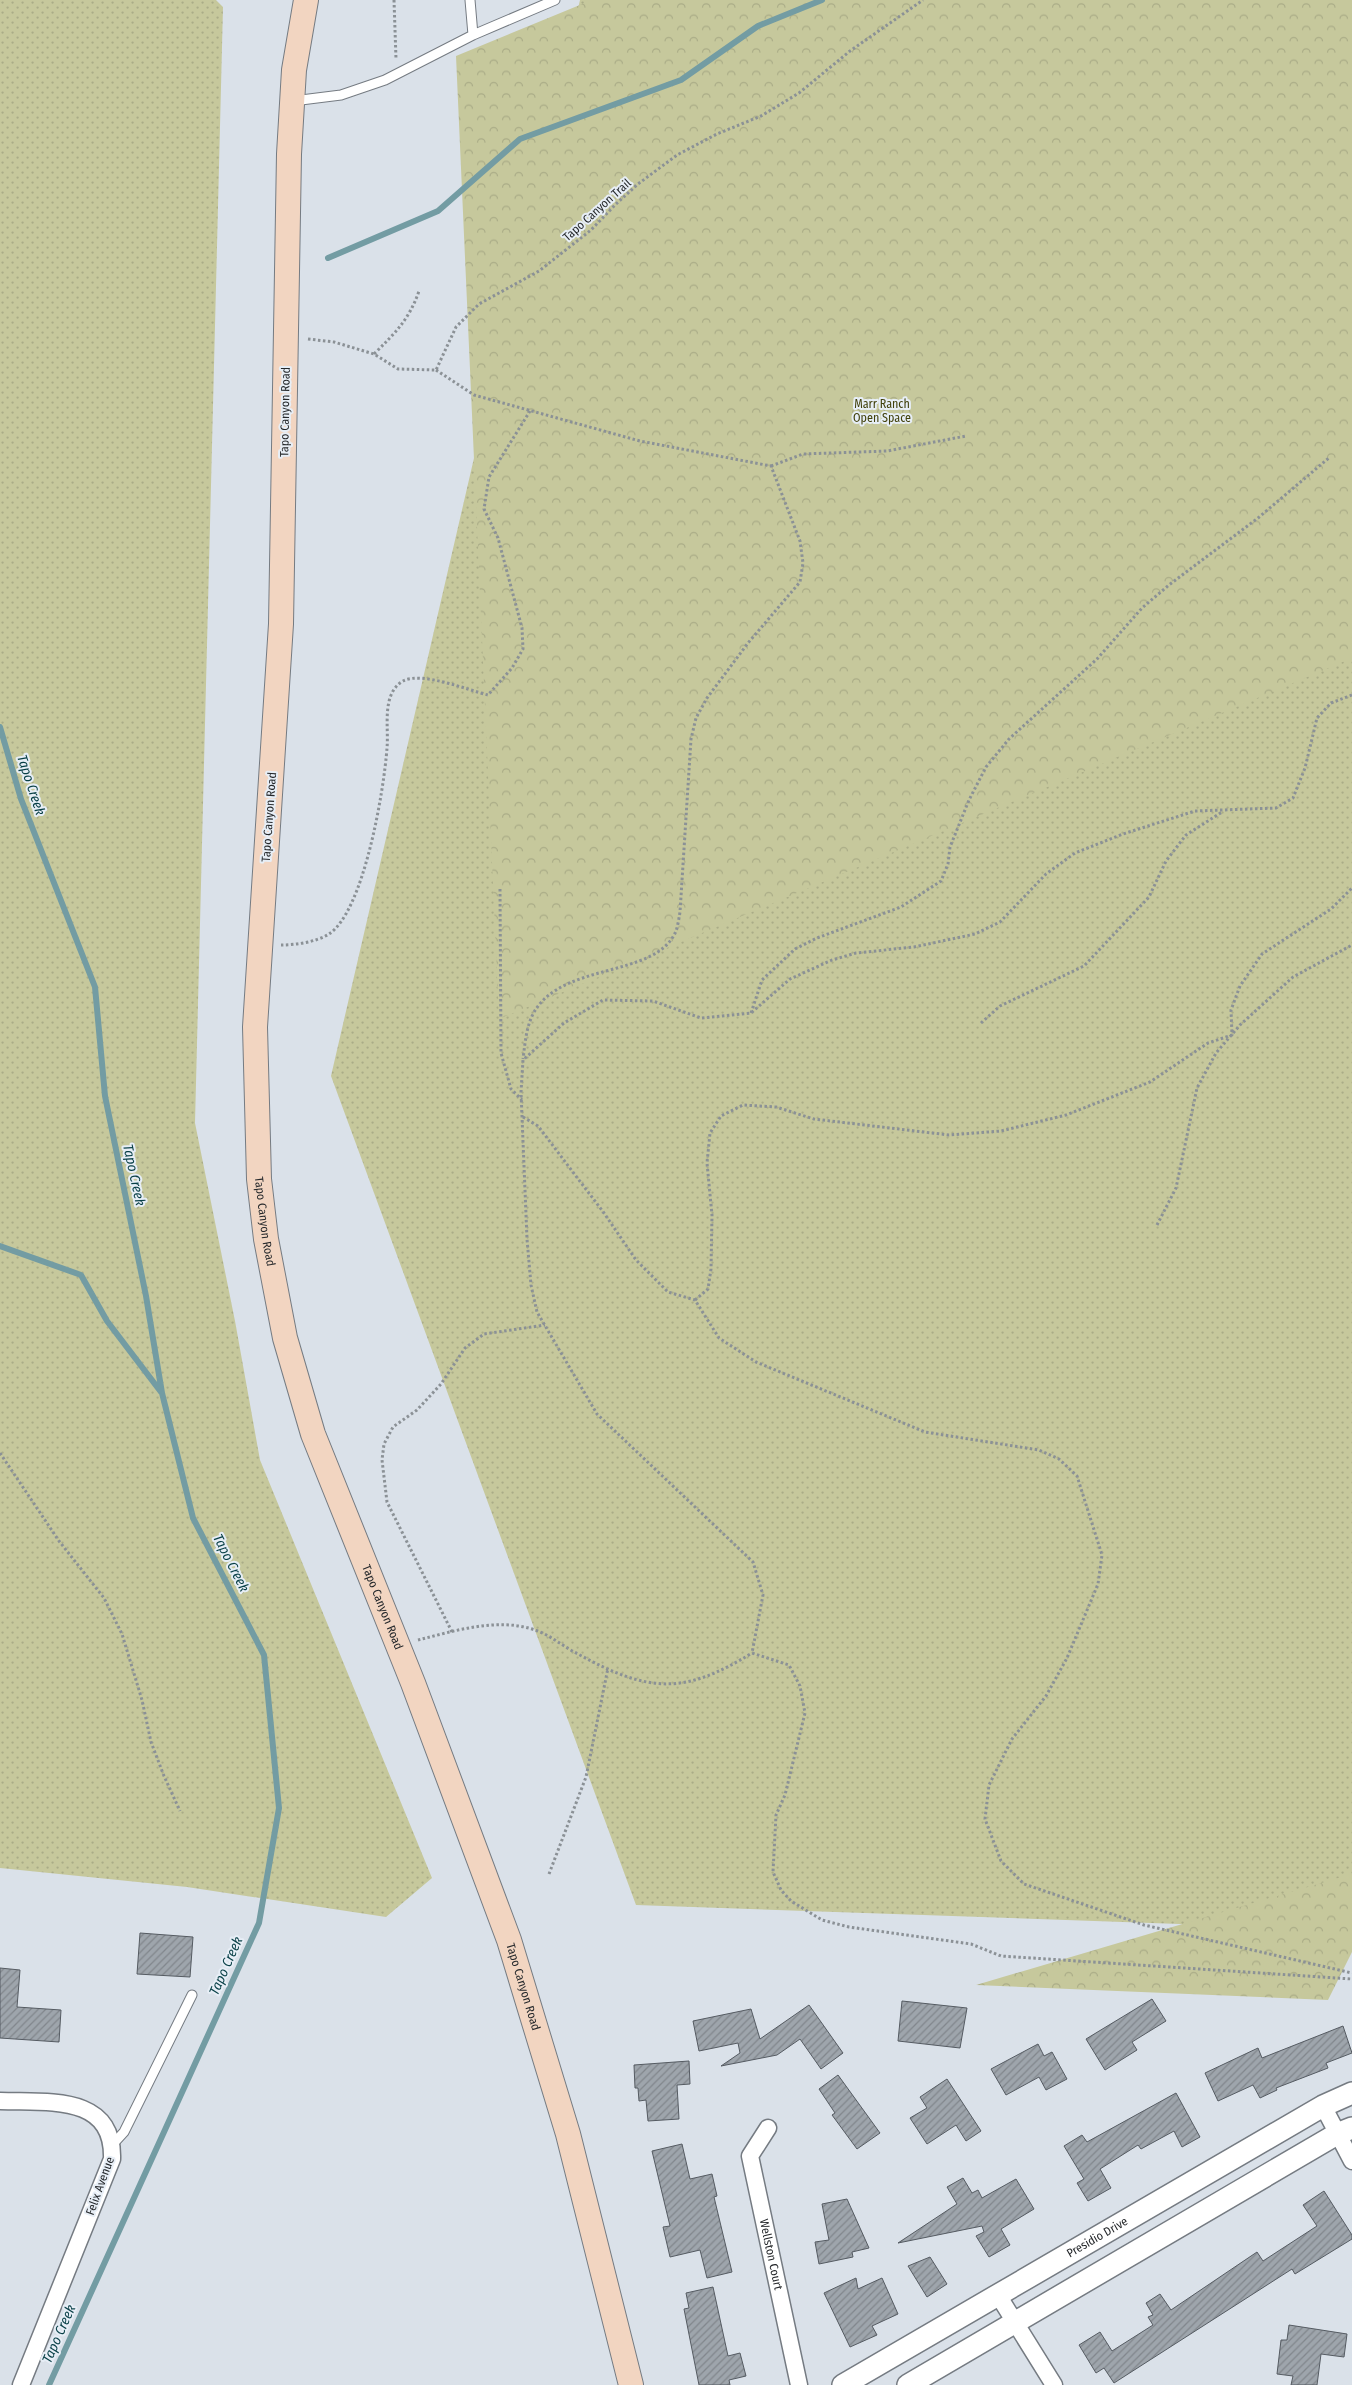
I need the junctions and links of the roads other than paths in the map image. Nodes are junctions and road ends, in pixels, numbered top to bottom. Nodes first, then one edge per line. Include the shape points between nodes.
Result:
1 (306, 0) edge
2 (470, 0) edge
3 (555, 0) edge
4 (473, 35) junction
5 (292, 101) junction
6 (192, 1995) dead end
7 (1352, 2093) edge
8 (0, 2102) edge
9 (1322, 2106) junction
10 (768, 2128) dead end
11 (1345, 2131) edge
12 (113, 2144) junction
13 (1352, 2161) edge
14 (998, 2295) junction
15 (1015, 2322) junction
16 (21, 2385) edge
17 (631, 2385) edge
18 (799, 2385) edge
19 (843, 2385) edge
20 (908, 2385) edge
21 (1054, 2385) edge

1 - 5 main road, Tapo Canyon Road
2 - 4 lane
3 - 4 lane
4 - 5 lane via 396,74 341,96
5 - 17 main road, Tapo Canyon Road via 281,624 256,1027 259,1179 266,1239 285,1338 313,1434 398,1645 509,1940 568,2134
6 - 12 lane, Felix Avenue via 124,2132
7 - 9 street, Presidio Drive
8 - 12 street via 82,2107 105,2124
9 - 11 street
9 - 14 street, Presidio Drive
10 - 18 street, Wellston Court via 750,2156
11 - 13 street
11 - 15 street
12 - 16 street, Felix Avenue via 112,2159
14 - 15 street
14 - 19 street, Presidio Drive
15 - 20 street
15 - 21 street

